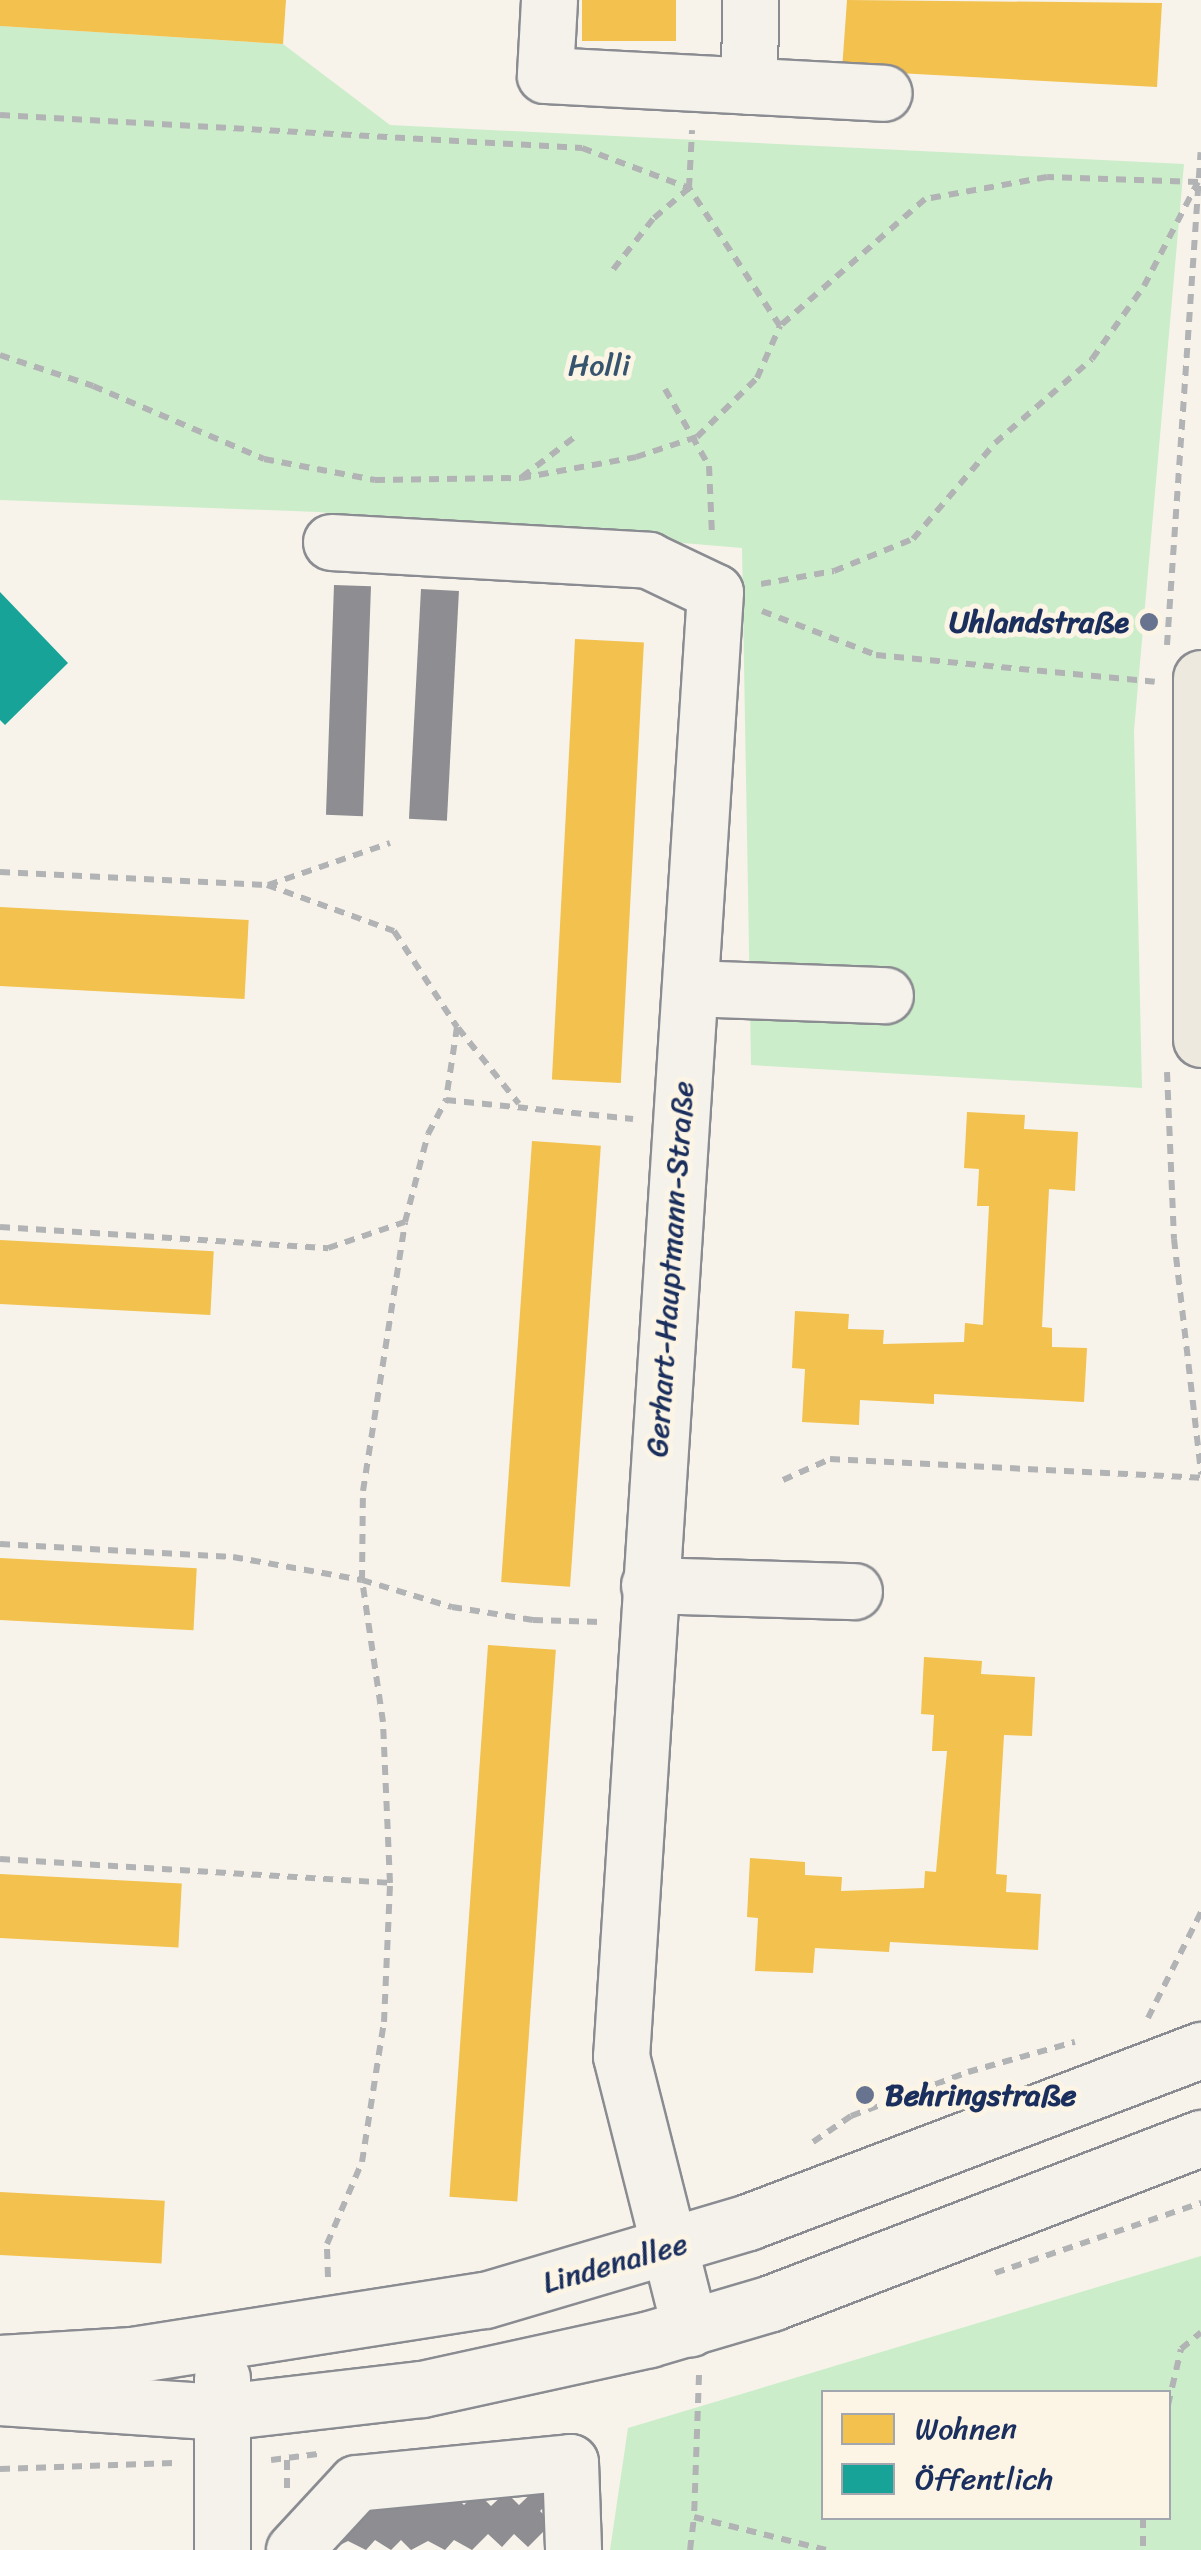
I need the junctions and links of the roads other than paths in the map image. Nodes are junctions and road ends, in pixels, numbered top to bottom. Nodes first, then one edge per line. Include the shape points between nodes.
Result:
1 (549, 0) edge
2 (751, 4) edge
3 (748, 86) junction
4 (884, 93) dead end
5 (331, 542) dead end
6 (1183, 680) edge
7 (690, 988) junction
8 (885, 996) dead end
9 (1201, 1039) edge
10 (854, 1591) dead end
11 (648, 1604) junction
12 (1194, 2047) edge
13 (1196, 2142) edge
14 (669, 2249) junction
15 (222, 2342) junction
16 (695, 2349) junction
17 (0, 2363) edge
18 (0, 2397) edge
19 (222, 2437) junction
20 (222, 2550) edge
21 (294, 2550) edge
22 (573, 2550) edge

1 - 3 street via 545,74
2 - 3 street
3 - 4 street
5 - 7 street, Gerhart-Hauptmann-Straße via 648,560 714,592
6 - 9 main road
7 - 8 street
7 - 11 street, Gerhart-Hauptmann-Straße
10 - 11 street
11 - 14 street, Gerhart-Hauptmann-Straße via 621,2056
12 - 14 street, Lindenallee
13 - 16 street
14 - 15 street, Lindenallee via 485,2300
14 - 16 street, Gerhart-Hauptmann-Straße
15 - 17 street, Lindenallee
15 - 19 street
16 - 19 street via 422,2389
18 - 19 street
19 - 20 street
21 - 22 street via 356,2483 570,2462

